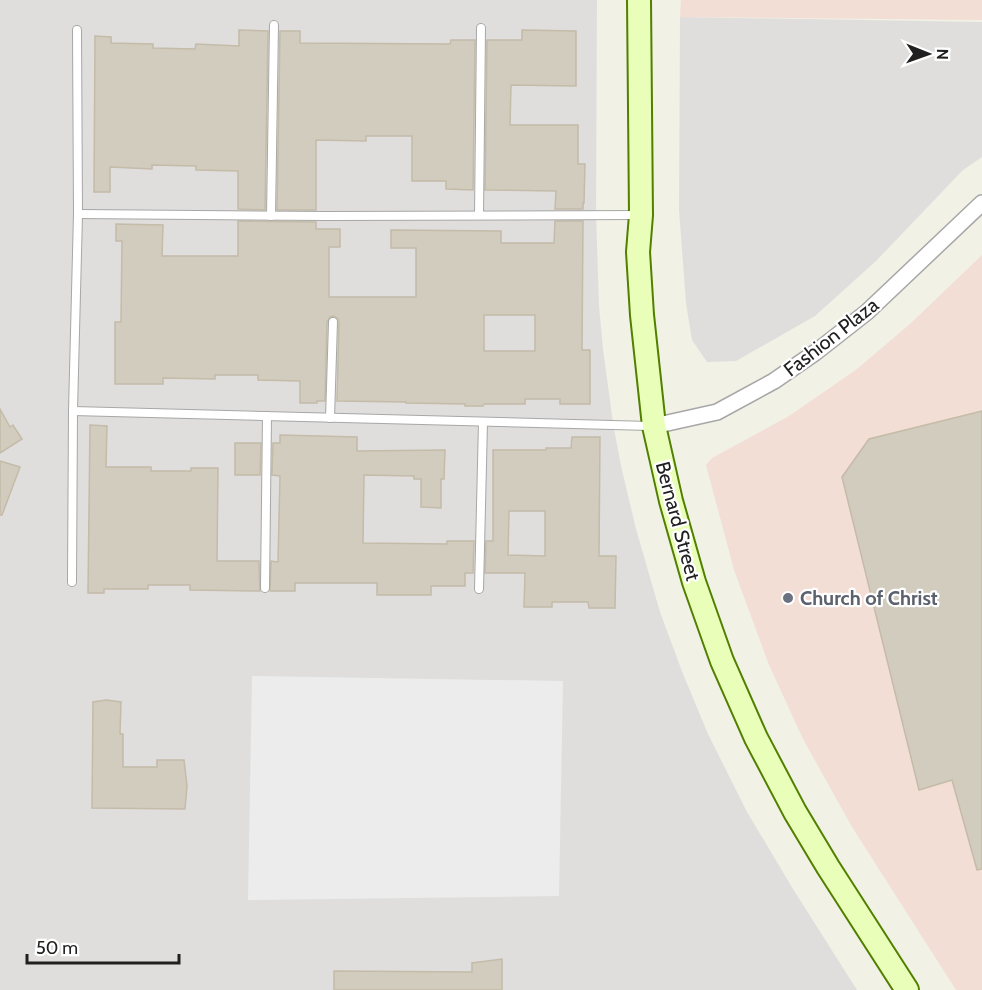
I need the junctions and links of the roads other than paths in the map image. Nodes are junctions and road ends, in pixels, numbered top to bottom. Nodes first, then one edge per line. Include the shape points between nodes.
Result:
1 (639, 0) edge
2 (274, 25) dead end
3 (481, 28) dead end
4 (77, 30) dead end
5 (982, 202) edge
6 (78, 214) junction
7 (479, 215) junction
8 (641, 215) junction
9 (271, 216) junction
10 (333, 322) dead end
11 (73, 411) junction
12 (267, 416) junction
13 (330, 418) junction
14 (483, 422) junction
15 (654, 426) junction
16 (72, 582) dead end
17 (265, 588) dead end
18 (479, 589) dead end
19 (907, 990) edge

1 - 8 street, Bernard Street
2 - 9 lane
3 - 7 lane
4 - 6 lane
5 - 15 street, Fashion Plaza via 867,312 808,358 717,412
6 - 9 lane
6 - 11 lane
7 - 8 lane
7 - 9 lane
8 - 15 street, Bernard Street via 638,252
10 - 13 lane
11 - 12 lane
11 - 16 lane
12 - 13 lane
12 - 17 lane
13 - 14 lane
14 - 15 lane
14 - 18 lane
15 - 19 street, Bernard Street via 694,582 722,661 756,738 806,831

